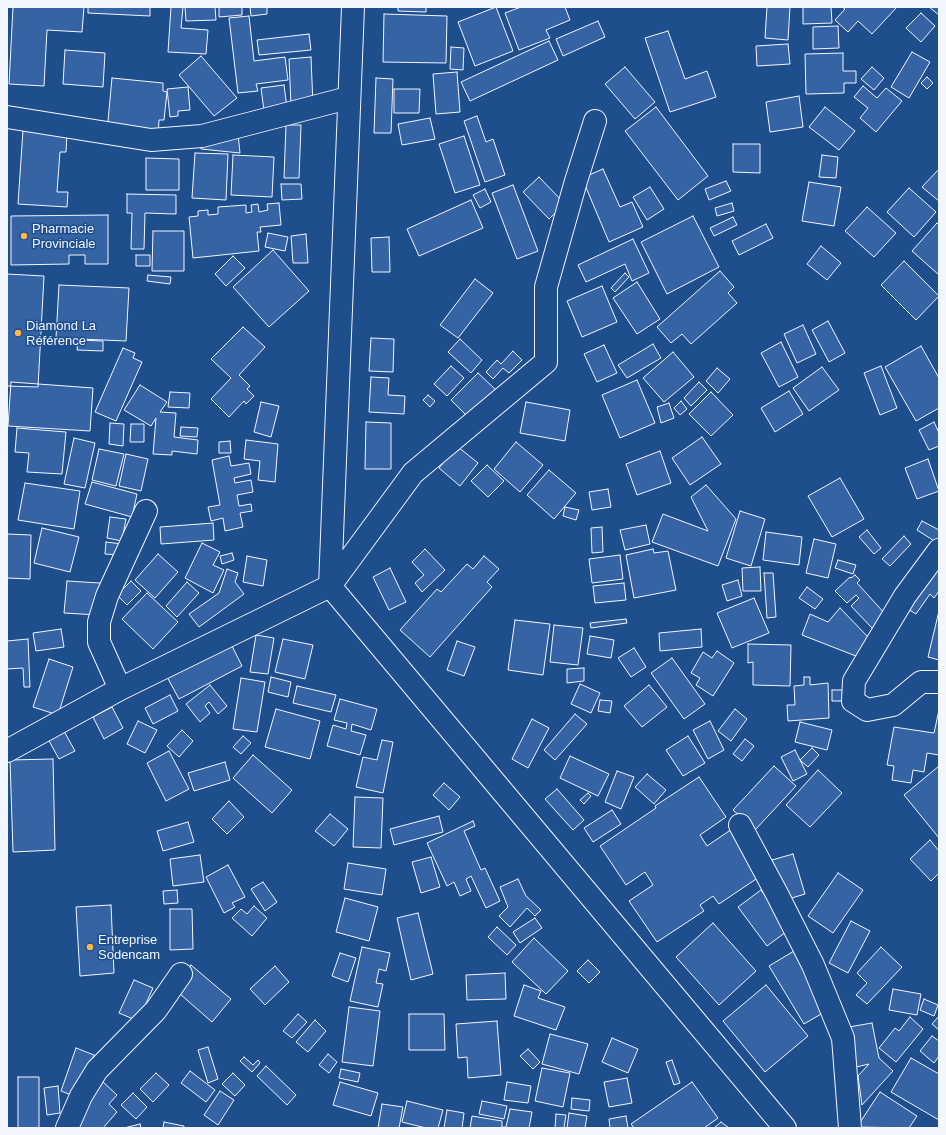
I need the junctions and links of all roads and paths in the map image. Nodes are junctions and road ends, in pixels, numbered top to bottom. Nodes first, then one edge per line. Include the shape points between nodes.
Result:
1 (353, 7) edge
2 (348, 98) junction
3 (7, 116) edge
4 (595, 121) dead end
5 (146, 511) dead end
6 (939, 550) edge
7 (330, 586) junction
8 (939, 682) edge
9 (120, 689) junction
10 (7, 750) edge
11 (740, 825) dead end
12 (181, 974) dead end
13 (67, 1128) edge
14 (785, 1128) edge
15 (850, 1128) edge

1 - 2 street
2 - 3 street via 202,136 151,140
2 - 7 street
4 - 7 street via 546,287 546,362 413,473
5 - 9 street via 107,596 99,622 99,642
6 - 8 street via 905,596 854,681 853,701 867,710 893,705 921,682
7 - 9 street
7 - 14 street
9 - 10 street
11 - 15 street via 812,965 843,1038
12 - 13 street via 156,1010 97,1070 81,1096

